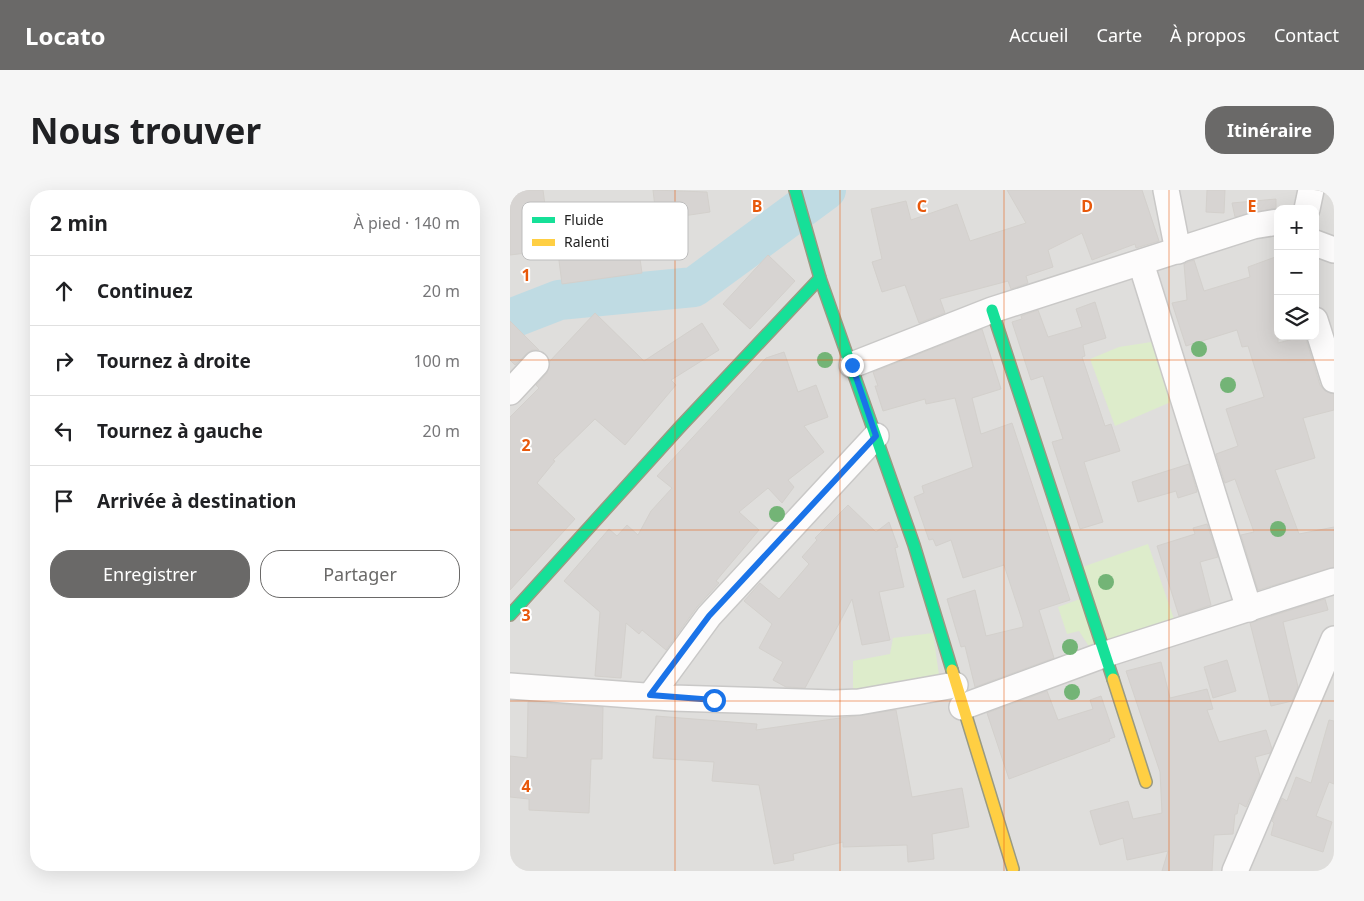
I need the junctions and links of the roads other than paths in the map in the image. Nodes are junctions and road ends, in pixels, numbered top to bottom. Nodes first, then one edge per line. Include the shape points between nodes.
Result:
1 (795, 190) edge
2 (1166, 190) edge
3 (1311, 190) edge
4 (1308, 205) edge
5 (1274, 223) edge
6 (1319, 244) edge
7 (1334, 250) edge
8 (1178, 252) junction
9 (1141, 263) junction
10 (820, 278) junction
11 (992, 310) junction
12 (1319, 333) edge
13 (536, 364) dead end
14 (852, 365) junction
15 (1334, 380) edge
16 (510, 392) edge
17 (876, 436) junction
18 (1334, 581) edge
19 (1249, 609) junction
20 (510, 615) edge
21 (1334, 639) edge
22 (1106, 654) junction
23 (510, 686) edge
24 (650, 695) junction
25 (959, 696) junction
26 (1146, 782) dead end
27 (1013, 868) dead end
28 (1235, 871) edge

1 - 10 street
2 - 8 street
3 - 4 street
5 - 8 street via 1253,226
6 - 7 street
8 - 9 street
9 - 11 street
9 - 19 street
10 - 14 street
10 - 20 street
11 - 14 street
11 - 22 street
12 - 15 street
13 - 16 street
14 - 17 street
17 - 24 street via 709,616
17 - 25 street via 914,545
18 - 19 street
19 - 22 street
21 - 28 street
22 - 25 street
22 - 26 street
23 - 24 street
24 - 25 street via 770,702 859,702
25 - 27 street

